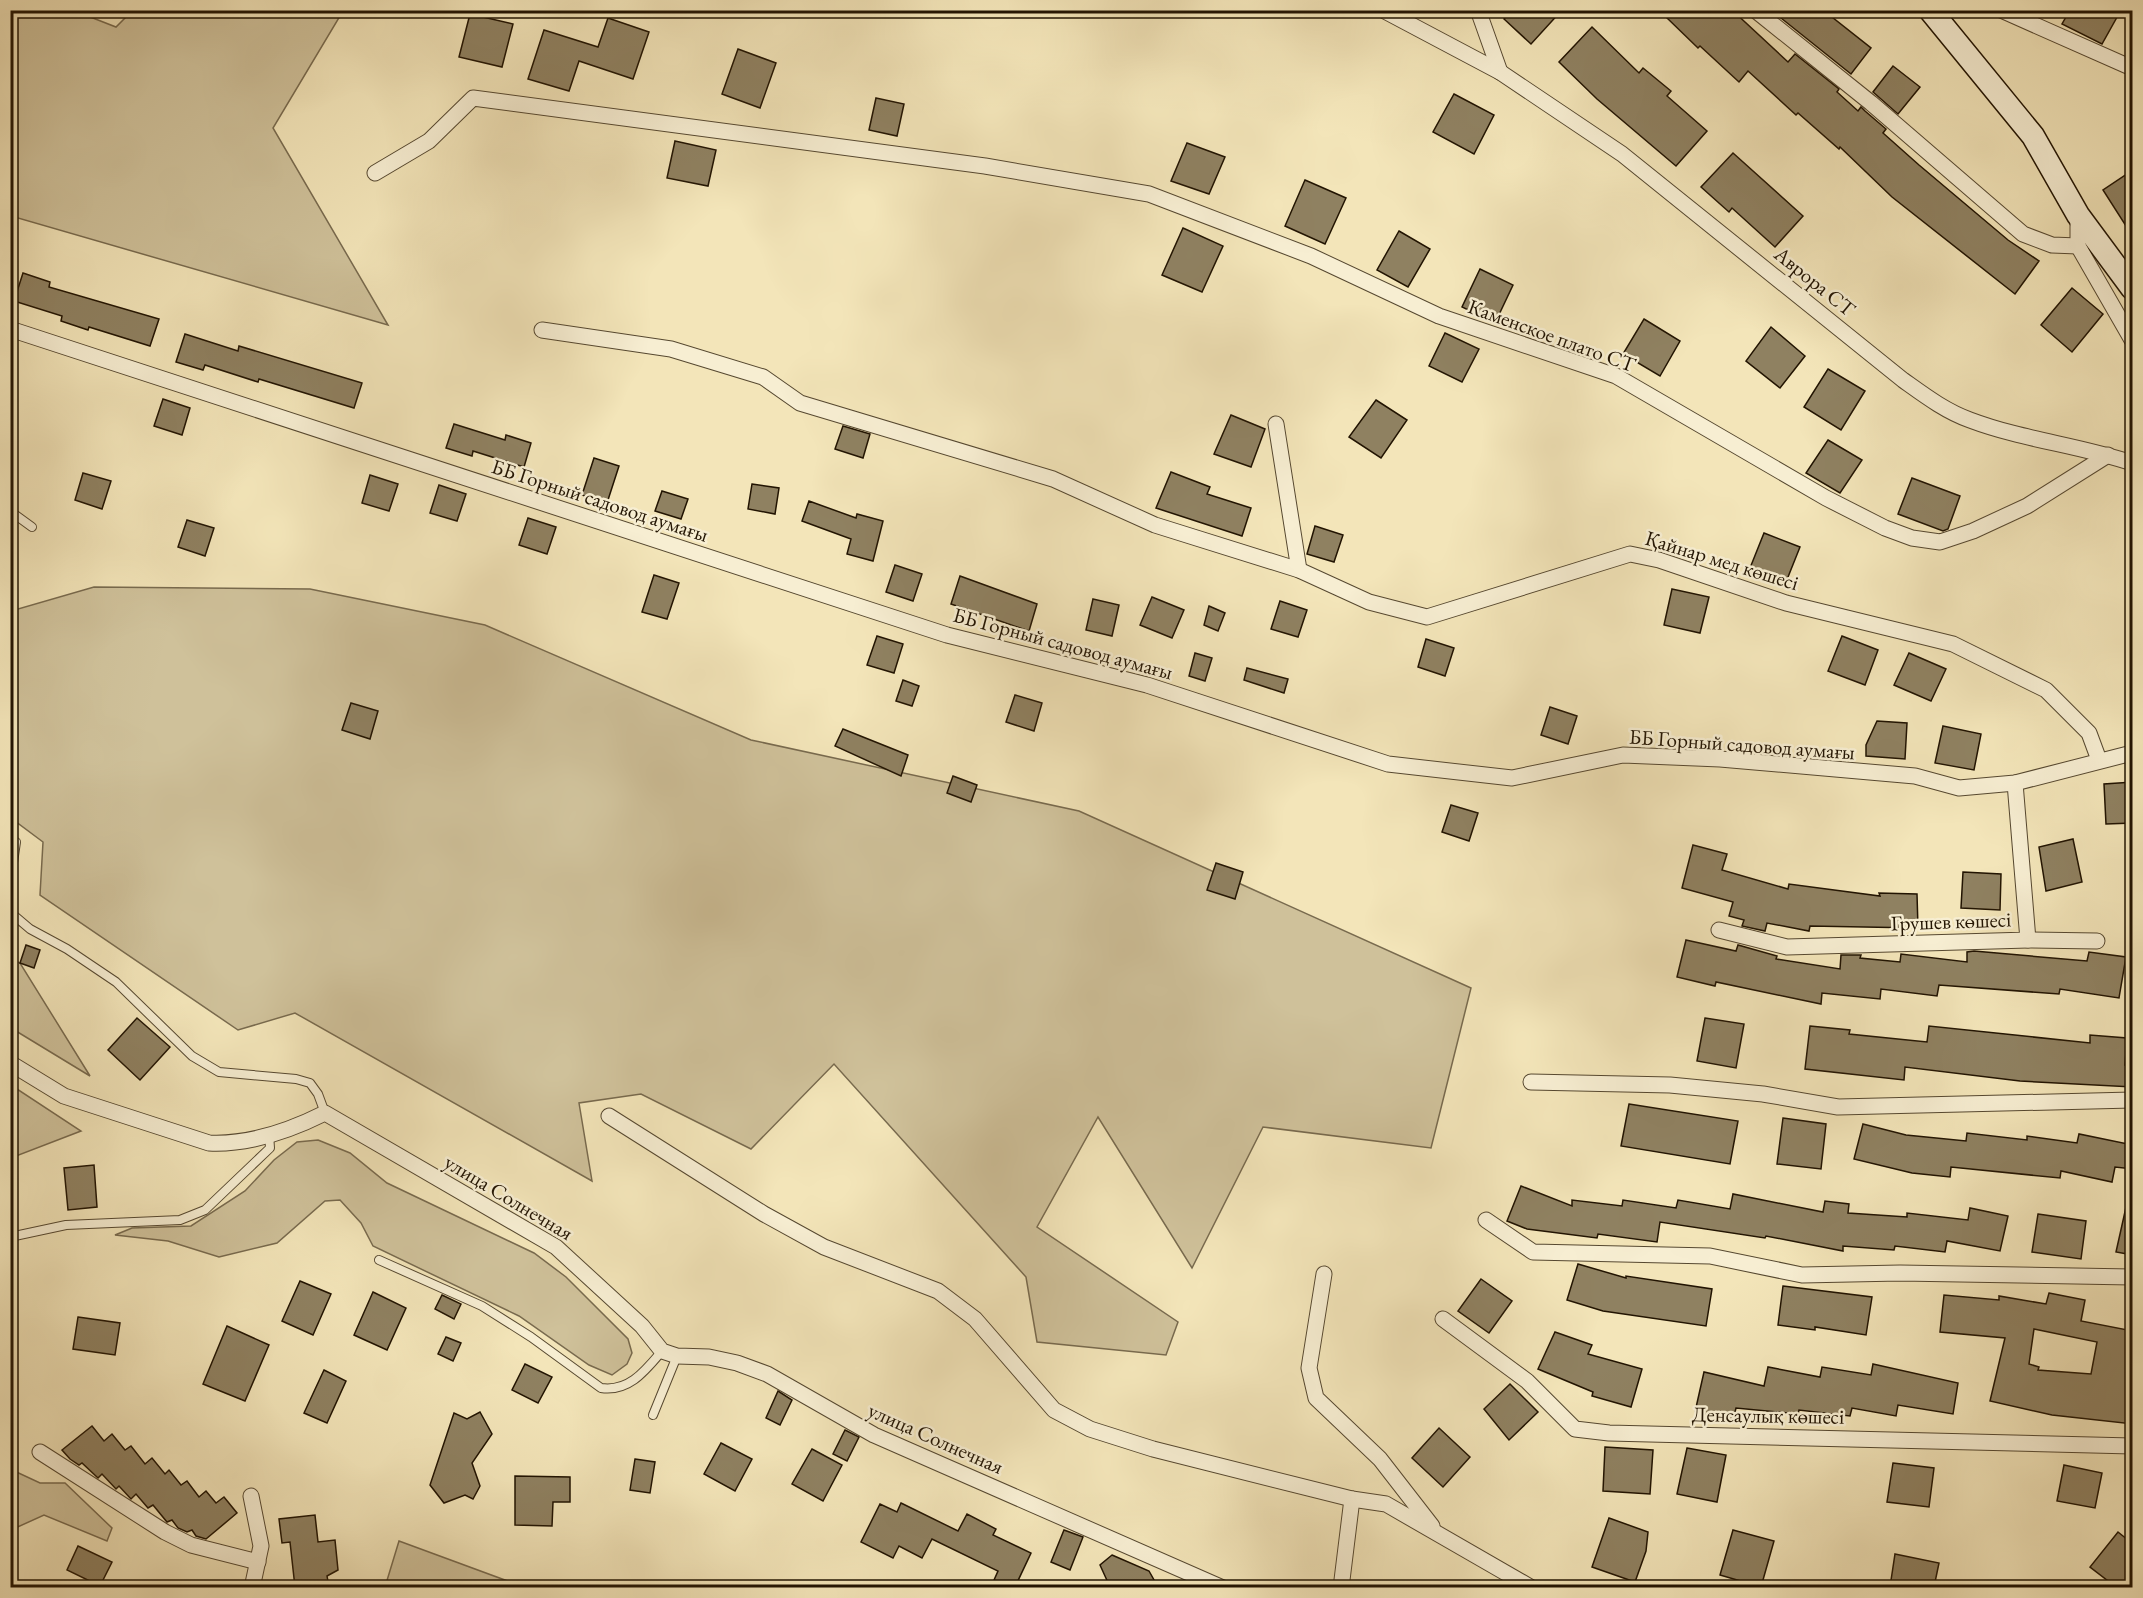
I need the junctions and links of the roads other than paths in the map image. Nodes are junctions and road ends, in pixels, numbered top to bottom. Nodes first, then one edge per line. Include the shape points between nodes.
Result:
1 (1383, 10) edge
2 (1478, 10) edge
3 (1755, 10) edge
4 (1930, 10) edge
5 (2001, 10) edge
6 (2133, 68) edge
7 (1500, 72) junction
8 (375, 173) dead end
9 (2078, 215) junction
10 (2078, 246) junction
11 (2133, 288) edge
12 (10, 329) edge
13 (542, 330) dead end
14 (2133, 340) edge
15 (1276, 424) dead end
16 (2108, 455) junction
17 (2133, 463) edge
18 (10, 511) edge
19 (32, 527) dead end
20 (1299, 570) junction
21 (2133, 753) edge
22 (2099, 760) junction
23 (2015, 783) junction
24 (16, 842) dead end
25 (10, 884) edge
26 (10, 912) edge
27 (1719, 930) dead end
28 (2028, 940) junction
29 (2097, 941) dead end
30 (10, 1063) edge
31 (1531, 1082) dead end
32 (2133, 1101) edge
33 (325, 1113) junction
34 (609, 1116) dead end
35 (270, 1134) junction
36 (1486, 1221) dead end
37 (10, 1237) edge
38 (379, 1260) dead end
39 (1323, 1274) dead end
40 (2133, 1278) edge
41 (1443, 1320) dead end
42 (662, 1351) junction
43 (677, 1356) junction
44 (653, 1415) dead end
45 (2133, 1446) edge
46 (40, 1452) dead end
47 (251, 1497) dead end
48 (1352, 1499) junction
49 (1437, 1533) junction
50 (258, 1562) junction
51 (252, 1587) edge
52 (1223, 1587) edge
53 (1341, 1587) edge
54 (1532, 1587) edge

1 - 7 street, Аврора СТ
2 - 7 street
3 - 10 street via 2024,234 2052,245
4 - 9 street via 2033,136
5 - 6 street
7 - 16 street, Аврора СТ via 1622,154 1940,406 2016,435
8 - 16 street, Каменское плато СТ via 429,141 473,98 985,166 1149,194 1311,256 1439,316 1616,376 1826,498 1912,538 1940,542 1973,531 2027,506
9 - 10 street
9 - 11 street
10 - 14 street
12 - 23 street, ББ Горный садовод аумағы via 947,635 1147,685 1388,764 1512,778 1623,755 1915,776 1959,788
13 - 20 street, Қайнар мед көшесі via 671,349 763,377 800,403 1053,479 1155,525
15 - 20 street
16 - 17 street, Аврора СТ
18 - 19 lane
20 - 22 street, Қайнар мед көшесі via 1369,602 1427,617 1630,554 1659,560 1786,603 1953,644 2046,690 2089,733
21 - 22 street, ББ Горный садовод аумағы
22 - 23 street, ББ Горный садовод аумағы
23 - 28 street, Грушев көшесі
24 - 25 lane
26 - 33 lane via 30,929 116,982 192,1056 219,1072 310,1083
27 - 28 street, Грушев көшесі via 1787,947
28 - 29 street
30 - 35 street via 64,1096 209,1143 232,1144
31 - 32 street via 1670,1085 1763,1094 1838,1107
33 - 35 street via 297,1127
33 - 42 street, улица Солнечная via 556,1247 642,1326
34 - 48 street via 764,1214 824,1247 938,1291 975,1319 1054,1410 1090,1430
35 - 37 lane via 270,1148 205,1210 180,1220 66,1225
36 - 40 street via 1533,1252 1710,1256 1802,1275
38 - 42 lane via 482,1306 601,1388 614,1390 630,1384
39 - 49 street via 1309,1368 1316,1398 1380,1459
41 - 45 street, Денсаулық көшесі via 1527,1381 1575,1429
42 - 43 street, улица Солнечная
43 - 44 lane
43 - 52 street, улица Солнечная via 709,1357 767,1374 874,1435
46 - 50 street via 165,1532 191,1545
47 - 50 street via 261,1546
48 - 49 street via 1386,1504
48 - 53 street
49 - 54 street
50 - 51 street

